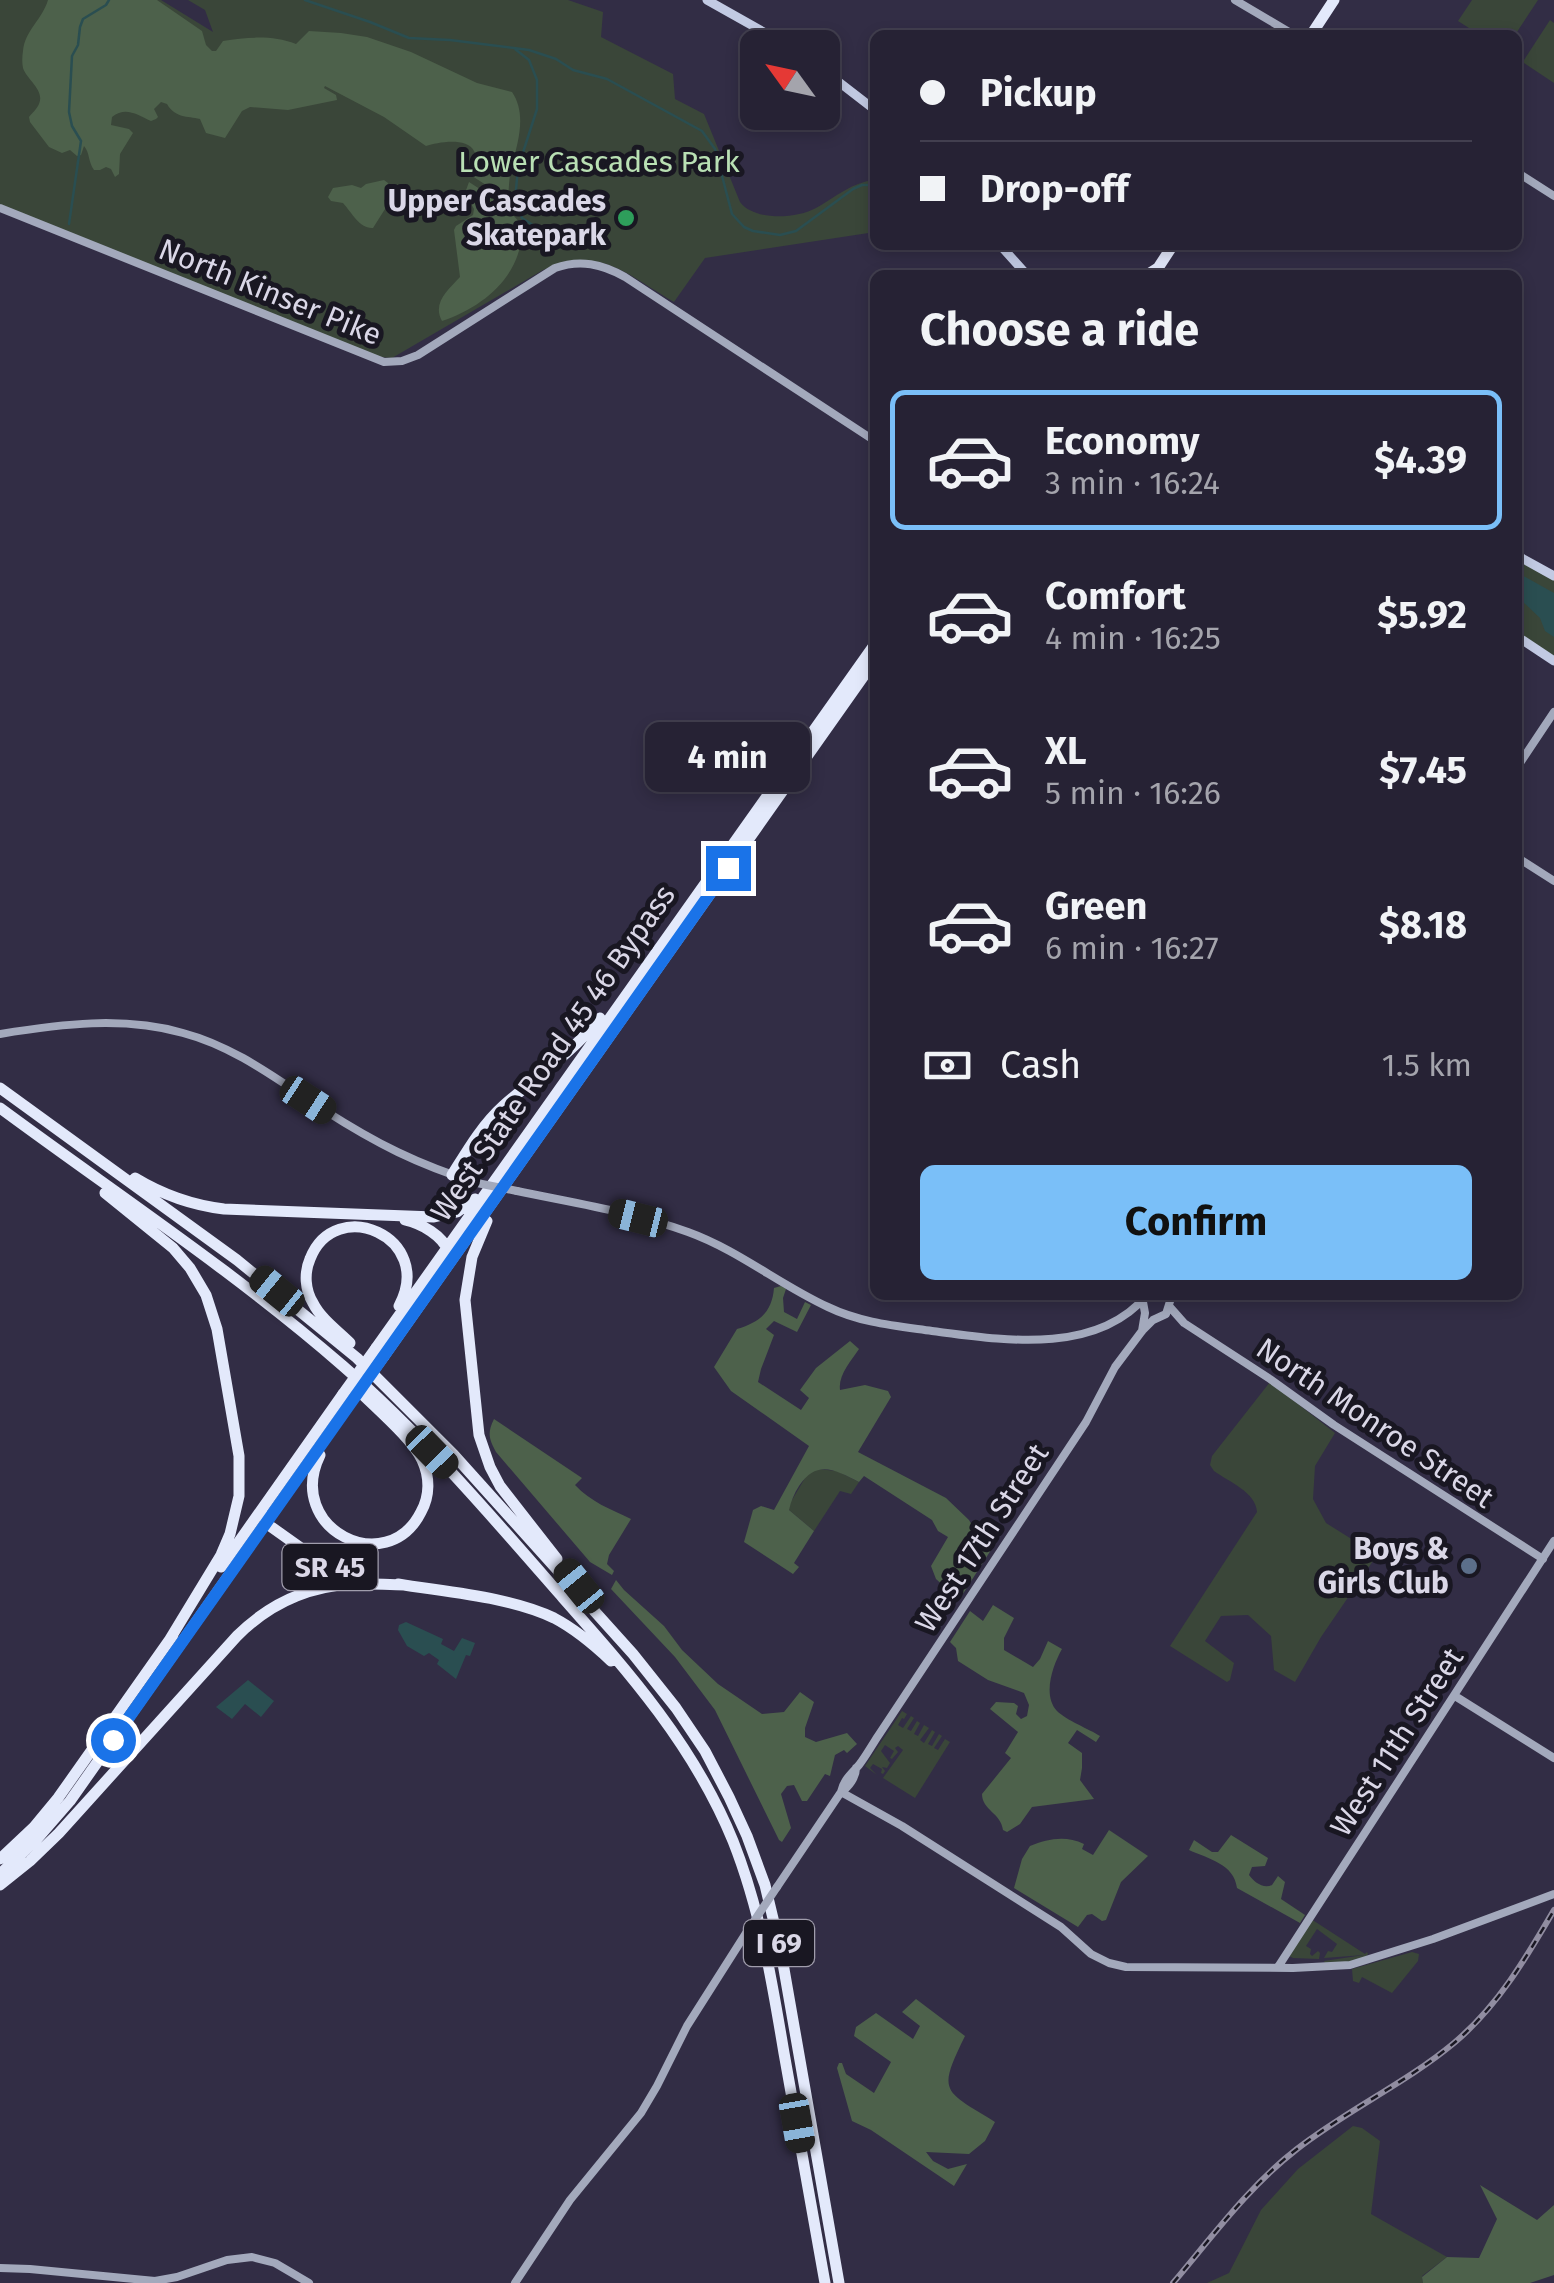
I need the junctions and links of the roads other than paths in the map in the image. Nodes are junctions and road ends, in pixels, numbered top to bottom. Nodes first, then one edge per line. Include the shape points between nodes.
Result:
1 (707, 0) edge
2 (1235, 0) edge
3 (1334, 0) edge
4 (760, 30) edge
5 (1286, 30) edge
6 (1314, 30) edge
7 (840, 83) edge
8 (870, 106) edge
9 (1522, 176) edge
10 (1554, 196) edge
11 (0, 208) edge
12 (1004, 250) edge
13 (1022, 270) edge
14 (870, 439) edge
15 (1522, 558) edge
16 (1554, 576) edge
17 (1522, 640) edge
18 (870, 651) edge
19 (1554, 661) edge
20 (870, 667) edge
21 (1554, 712) edge
22 (818, 723) junction
23 (817, 740) junction
24 (1522, 760) edge
25 (1522, 861) edge
26 (1554, 881) edge
27 (693, 898) junction
28 (694, 916) junction
29 (625, 995) junction
30 (0, 1034) edge
31 (0, 1088) edge
32 (0, 1108) edge
33 (48, 1124) junction
34 (29, 1129) junction
35 (539, 1137) junction
36 (507, 1162) junction
37 (452, 1175) junction
38 (363, 1215) junction
39 (447, 1246) junction
40 (445, 1270) junction
41 (1143, 1300) edge
42 (1145, 1300) edge
43 (1168, 1300) edge
44 (1145, 1313) junction
45 (1129, 1315) junction
46 (1157, 1318) junction
47 (1184, 1323) junction
48 (1142, 1331) junction
49 (307, 1335) junction
50 (380, 1348) junction
51 (347, 1402) junction
52 (419, 1418) junction
53 (266, 1504) junction
54 (267, 1522) junction
55 (1554, 1541) edge
56 (1542, 1558) junction
57 (405, 1585) junction
58 (170, 1639) junction
59 (621, 1641) junction
60 (1455, 1696) junction
61 (674, 1731) junction
62 (1554, 1758) edge
63 (841, 1792) junction
64 (0, 1859) edge
65 (0, 1874) edge
66 (0, 1885) edge
67 (1554, 1894) edge
68 (1278, 1968) junction
69 (0, 2268) edge
70 (309, 2283) edge
71 (515, 2283) edge
72 (825, 2283) edge
73 (839, 2283) edge

1 - 4 main road
2 - 5 street
3 - 6 highway
7 - 8 main road
9 - 10 street
11 - 14 street, North Kinser Pike via 391,363 428,349 555,268 594,264 631,281
12 - 13 main road
15 - 16 main road
17 - 19 main road
18 - 22 highway, West State Road 45 46 Bypass
20 - 23 highway, West State Road 45 46 Bypass
21 - 24 street
22 - 23 highway
22 - 27 highway, West State Road 45 46 Bypass
23 - 28 highway, West State Road 45 46 Bypass
25 - 26 street
27 - 28 highway
27 - 29 highway, West State Road 45 46 Bypass
28 - 35 highway, West State Road 45 46 Bypass
29 - 36 highway, West State Road 45 46 Bypass
29 - 37 highway via 502,1108
30 - 37 street via 100,1022 184,1032 250,1061 394,1152
31 - 33 highway, I 69
32 - 34 highway, I 69
33 - 38 highway via 154,1189 188,1202
33 - 52 highway, I 69 via 291,1302
34 - 49 highway, I 69
34 - 58 highway via 173,1248 213,1314 239,1456 239,1496 221,1555
35 - 40 highway
35 - 59 highway via 484,1226 469,1268 465,1311 479,1435 506,1496
36 - 38 highway via 474,1200 452,1213
36 - 39 highway, West State Road 45 46 Bypass
37 - 45 street, bridge via 684,1230 812,1300 869,1322 1041,1340
38 - 39 highway via 413,1222
39 - 40 highway
39 - 50 highway, West State Road 45 46 Bypass
40 - 50 highway
41 - 45 street
42 - 44 street, West 17th Street
43 - 46 street, West 17th Street via 1166,1314
43 - 47 street, North Monroe Street
44 - 45 street
44 - 46 street, North Monroe Street
44 - 48 street, West 17th Street
46 - 47 street, North Monroe Street
46 - 48 street, West 17th Street
47 - 56 street, North Monroe Street
48 - 63 street, West 17th Street
49 - 51 highway via 425,1466 428,1492 420,1515 385,1542 340,1535 314,1501 316,1464
49 - 61 highway, I 69 via 450,1471
50 - 51 highway, bridge
50 - 52 highway via 405,1294 405,1261 379,1232 338,1230 310,1257 311,1300
51 - 53 highway, SR 45
51 - 54 highway
52 - 59 highway, I 69
53 - 54 highway, SR 45
53 - 58 highway
54 - 57 highway, SR 45 via 322,1563
54 - 65 highway via 70,1801
55 - 56 street, West 11th Street
56 - 60 street, West 11th Street
57 - 61 highway, SR 45 via 516,1605 562,1623 606,1657
57 - 66 highway via 328,1586 258,1617 60,1833
58 - 64 highway via 58,1798
59 - 73 highway, I 69 via 704,1751 759,1869 782,1952
60 - 62 street
60 - 68 street, West 11th Street
61 - 72 highway, I 69 via 717,1805 754,1901
63 - 68 street via 1114,1965
63 - 71 street, West 17th Street, bridge via 686,2026 652,2096
67 - 68 street via 1358,1964
69 - 70 street via 155,2281 252,2258

